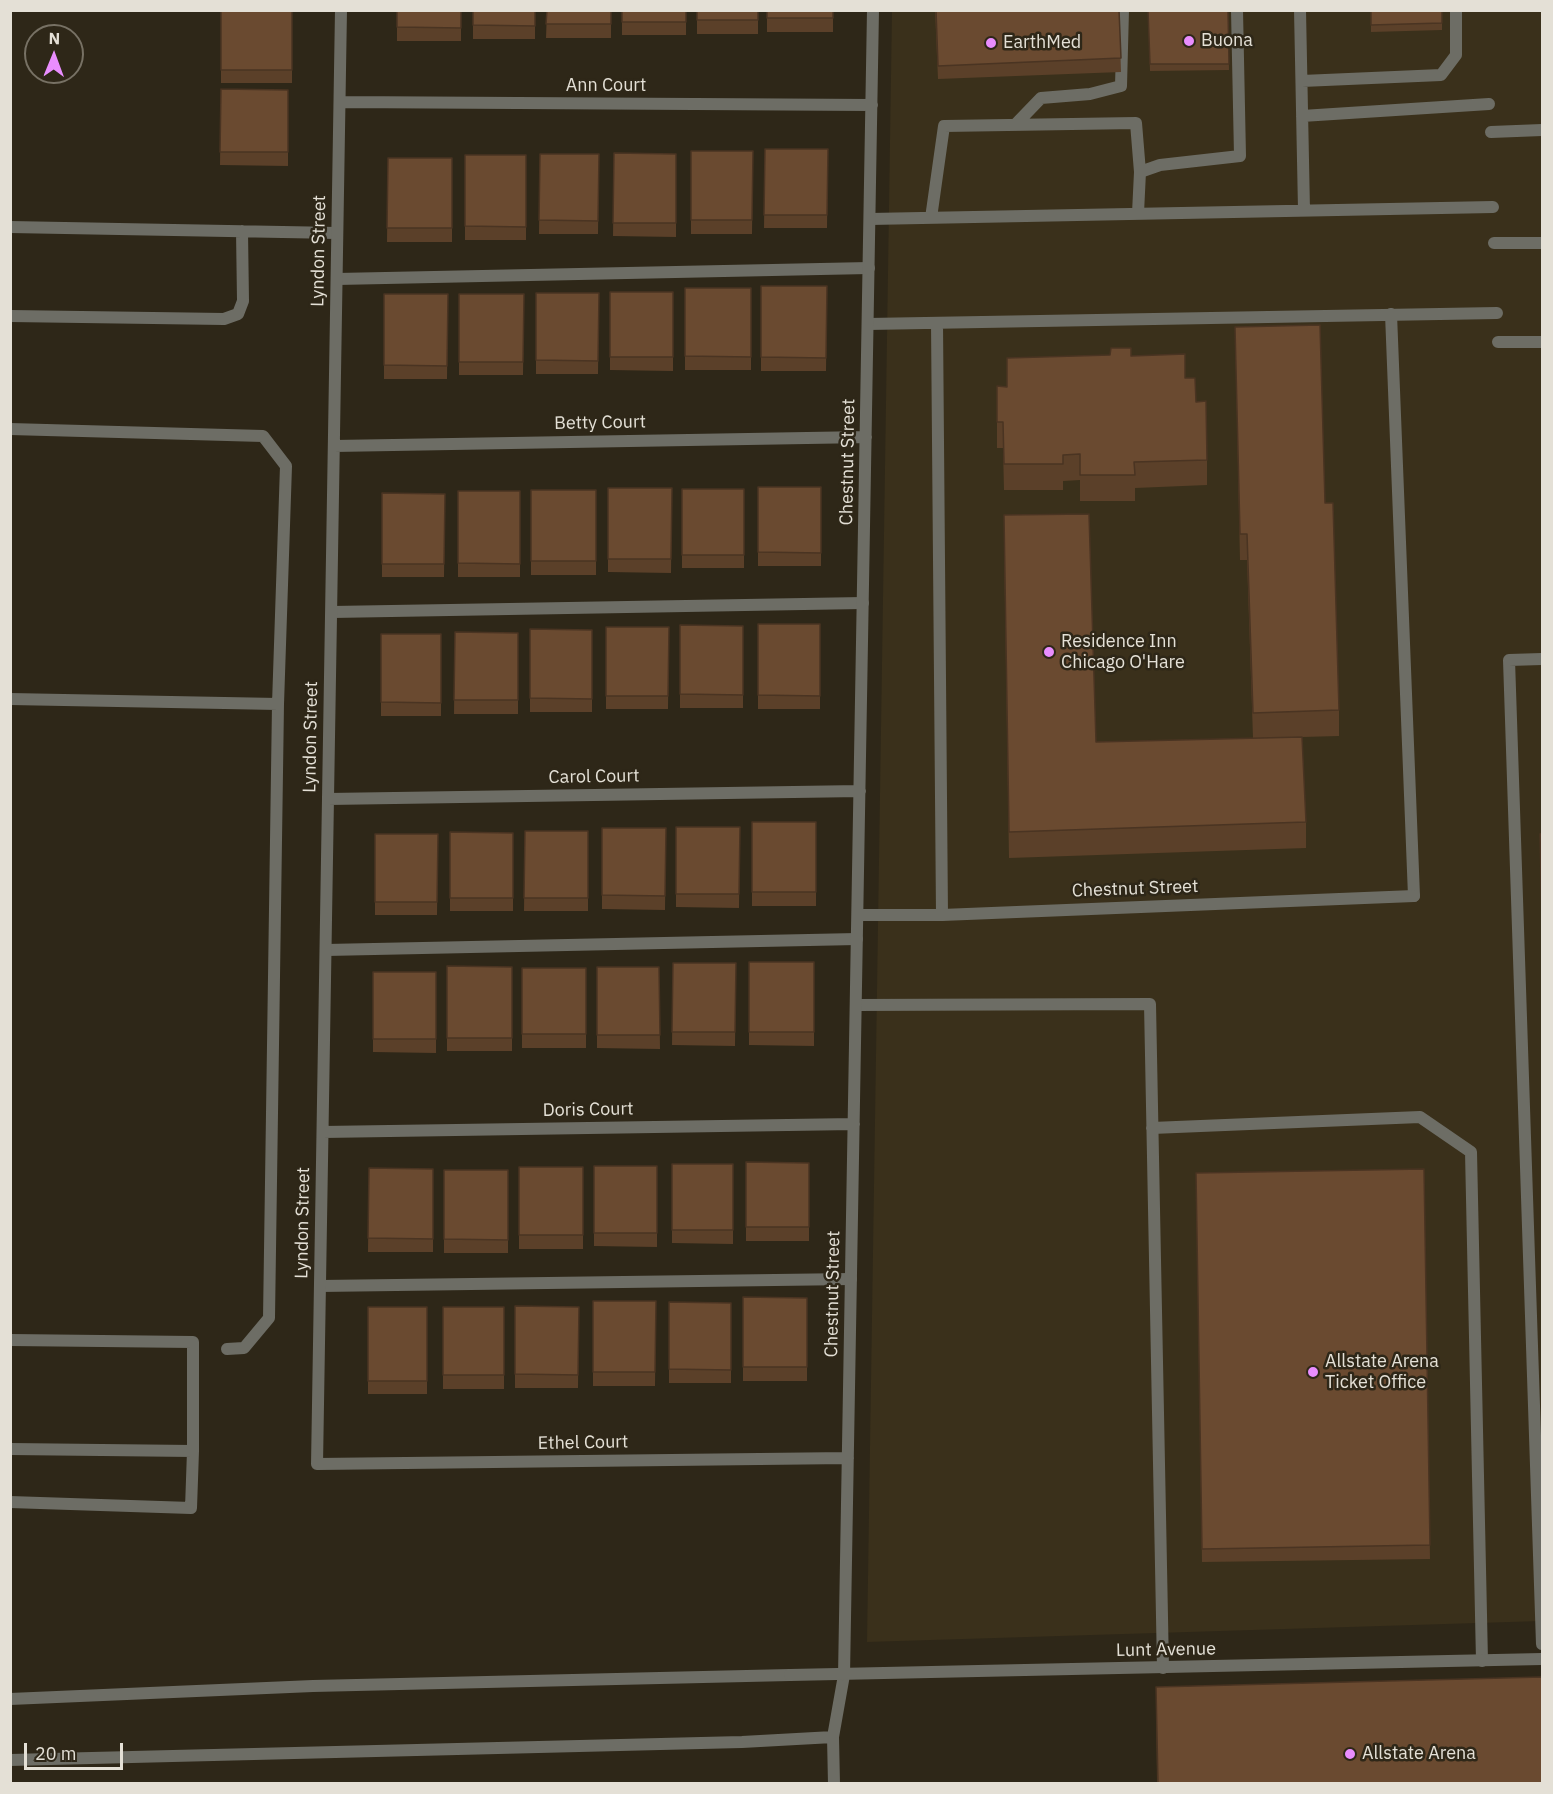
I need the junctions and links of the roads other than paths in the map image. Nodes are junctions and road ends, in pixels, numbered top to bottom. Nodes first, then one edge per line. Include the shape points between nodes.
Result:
1 (341, 10) edge
2 (873, 10) edge
3 (1123, 10) edge
4 (1237, 10) edge
5 (1300, 10) edge
6 (1456, 10) edge
7 (1302, 81) junction
8 (340, 102) junction
9 (1489, 104) dead end
10 (872, 105) junction
11 (1302, 116) junction
12 (1014, 125) junction
13 (1542, 130) edge
14 (1491, 132) dead end
15 (1140, 172) junction
16 (1493, 207) dead end
17 (1304, 210) junction
18 (1138, 213) junction
19 (931, 218) junction
20 (870, 219) junction
21 (10, 227) edge
22 (242, 231) junction
23 (337, 233) junction
24 (1494, 243) dead end
25 (1542, 243) edge
26 (869, 268) junction
27 (337, 279) junction
28 (1497, 312) dead end
29 (1391, 314) junction
30 (10, 316) edge
31 (937, 323) junction
32 (868, 324) junction
33 (1498, 342) dead end
34 (1542, 342) edge
35 (10, 429) edge
36 (866, 437) junction
37 (334, 446) junction
38 (863, 603) junction
39 (332, 612) junction
40 (1542, 659) edge
41 (10, 699) edge
42 (278, 704) junction
43 (860, 791) junction
44 (328, 799) junction
45 (858, 915) junction
46 (942, 915) junction
47 (857, 939) junction
48 (326, 950) junction
49 (856, 1005) junction
50 (854, 1124) junction
51 (1152, 1128) junction
52 (323, 1132) junction
53 (851, 1279) junction
54 (320, 1286) junction
55 (10, 1340) edge
56 (227, 1348) dead end
57 (10, 1449) edge
58 (193, 1451) junction
59 (848, 1458) junction
60 (317, 1464) joint
61 (10, 1502) edge
62 (1542, 1644) edge
63 (1542, 1659) edge
64 (1482, 1660) junction
65 (1163, 1668) junction
66 (844, 1675) junction
67 (10, 1699) edge
68 (833, 1737) junction
69 (10, 1760) edge
70 (834, 1784) edge

1 - 8 street, Lyndon Street
2 - 10 street, Chestnut Street
3 - 12 street via 1121,86 1090,94 1041,98
4 - 15 street via 1240,156 1160,165
5 - 7 street
6 - 7 street via 1456,55 1441,75
7 - 11 street
8 - 10 street, Ann Court
8 - 23 street, Lyndon Street
9 - 11 street
10 - 20 street, Chestnut Street
11 - 17 street
12 - 15 street via 1136,123
12 - 19 street via 944,126
13 - 14 street
15 - 18 street
16 - 17 street
17 - 18 street
18 - 19 street
19 - 20 street
20 - 26 street, Chestnut Street
21 - 22 street
22 - 23 street
22 - 30 street via 243,301 238,314 224,320
23 - 27 street, Lyndon Street
24 - 25 street
26 - 27 street
26 - 32 street, Chestnut Street
27 - 37 street, Lyndon Street
28 - 29 street
29 - 31 street
29 - 46 street, Chestnut Street via 1414,896
31 - 32 street
31 - 46 street
32 - 36 street, Chestnut Street
33 - 34 street
35 - 42 street via 263,436 286,466
36 - 37 street, Betty Court
36 - 38 street, Chestnut Street
37 - 39 street, Lyndon Street
38 - 39 street
38 - 43 street, Chestnut Street
39 - 44 street, Lyndon Street
40 - 62 street via 1509,660
41 - 42 street
42 - 56 street via 269,1318 244,1348
43 - 44 street, Carol Court
43 - 45 street, Chestnut Street
44 - 48 street, Lyndon Street
45 - 46 street, Chestnut Street
45 - 47 street, Chestnut Street
47 - 48 street
47 - 49 street, Chestnut Street
48 - 52 street, Lyndon Street
49 - 50 street, Chestnut Street
49 - 51 street via 1150,1004
50 - 52 street, Doris Court
50 - 53 street, Chestnut Street
51 - 64 street via 1420,1117 1471,1152
51 - 65 street
52 - 54 street, Lyndon Street
53 - 54 street
53 - 59 street, Chestnut Street
54 - 60 street, Lyndon Street
55 - 58 street via 193,1342
57 - 58 street
58 - 61 street via 191,1508
59 - 60 street, Ethel Court
59 - 66 street, Chestnut Street
63 - 64 street, Lunt Avenue
64 - 65 street, Lunt Avenue
65 - 66 street, Lunt Avenue
66 - 67 street, Lunt Avenue via 313,1686
66 - 68 street, Chestnut Street
68 - 69 street
68 - 70 street, Chestnut Street

